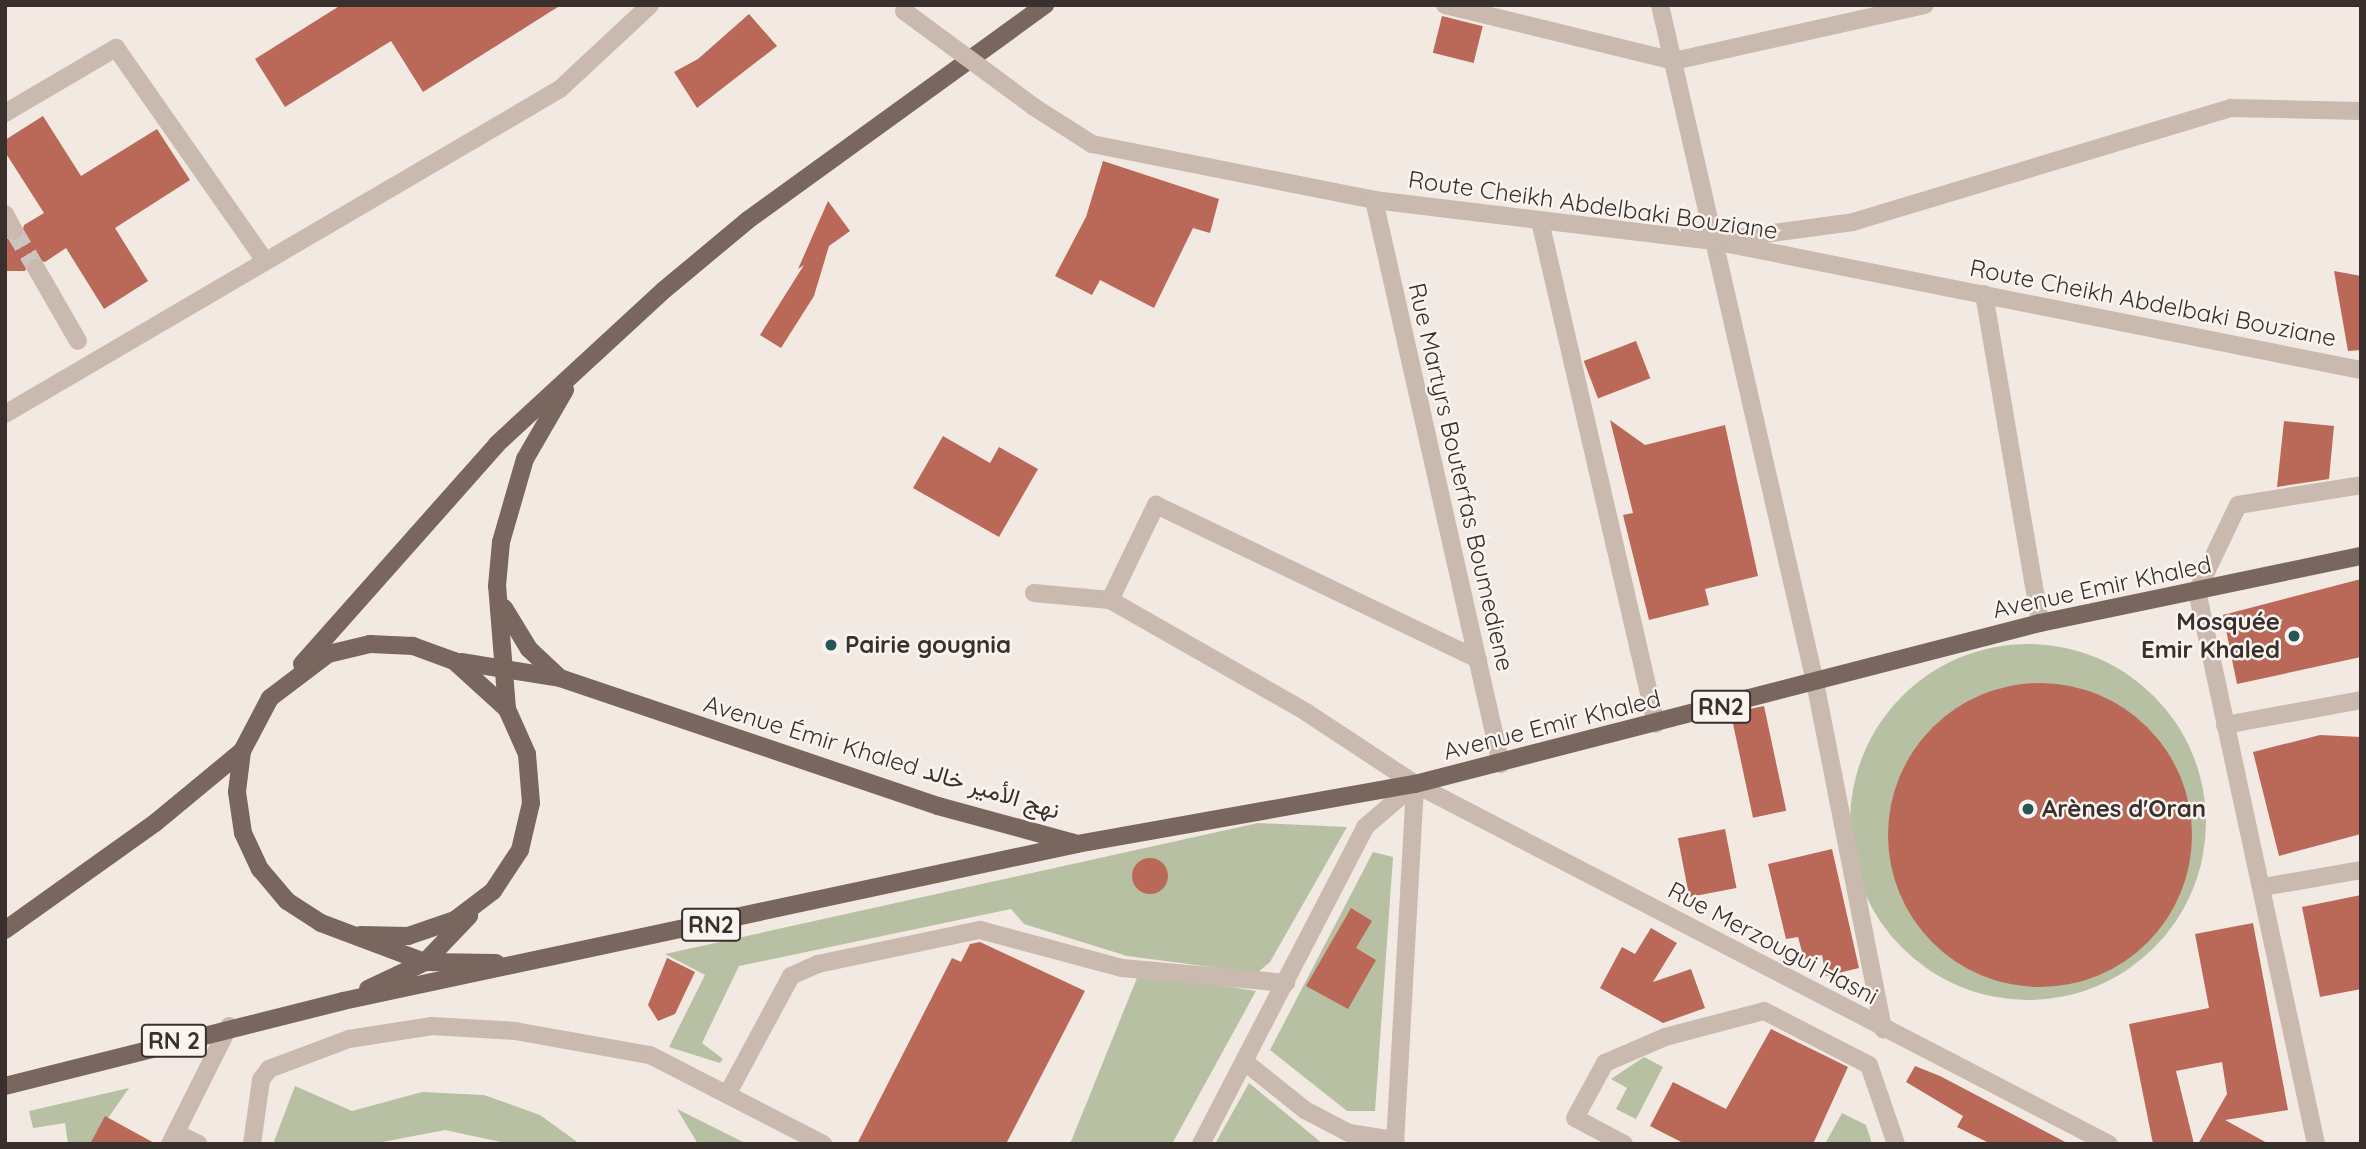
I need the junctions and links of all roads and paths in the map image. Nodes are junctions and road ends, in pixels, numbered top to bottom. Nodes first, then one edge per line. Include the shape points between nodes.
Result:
1 (650, 5) edge
2 (1045, 5) edge
3 (1445, 5) edge
4 (1660, 5) edge
5 (1925, 5) edge
6 (901, 8) edge
7 (1674, 61) junction
8 (2361, 111) edge
9 (5, 113) edge
10 (1374, 200) junction
11 (5, 214) edge
12 (1539, 221) junction
13 (15, 231) tunnel mouth
14 (1714, 241) junction
15 (265, 261) junction
16 (36, 268) tunnel mouth
17 (1984, 294) junction
18 (78, 341) dead end
19 (578, 369) junction
20 (2361, 370) edge
21 (5, 414) edge
22 (2361, 485) edge
23 (2361, 555) edge
24 (497, 586) junction
25 (2197, 591) junction
26 (1034, 593) dead end
27 (1110, 600) junction
28 (2040, 623) junction
29 (1478, 659) junction
30 (454, 661) junction
31 (505, 669) junction
32 (291, 676) junction
33 (560, 678) junction
34 (1815, 682) junction
35 (2361, 701) edge
36 (507, 709) junction
37 (1656, 724) junction
38 (2225, 724) junction
39 (242, 751) junction
40 (1501, 764) junction
41 (1415, 784) junction
42 (1077, 844) junction
43 (2361, 870) edge
44 (2263, 887) junction
45 (493, 891) junction
46 (5, 930) edge
47 (360, 935) junction
48 (425, 962) junction
49 (537, 963) junction
50 (1286, 983) junction
51 (343, 1001) junction
52 (229, 1026) junction
53 (1883, 1029) junction
54 (1245, 1062) junction
55 (5, 1086) edge
56 (728, 1093) junction
57 (173, 1138) edge
58 (1395, 1142) edge
59 (199, 1144) edge
60 (252, 1144) edge
61 (823, 1144) edge
62 (1201, 1144) edge
63 (1624, 1144) edge
64 (1896, 1144) edge
65 (2109, 1144) edge
66 (2316, 1144) edge

1 - 15 street via 560,89
2 - 19 main road via 748,220
3 - 7 street
4 - 7 street
5 - 7 street
6 - 10 street, Route Cheikh Abdelbaki Bouziane, bridge via 1034,107 1092,144
7 - 14 street
8 - 14 street via 2231,108 1853,222
9 - 15 street via 116,48
10 - 12 street, Route Cheikh Abdelbaki Bouziane
10 - 29 street, Rue Martyrs Bouterfas Boumediene
11 - 13 street
12 - 14 street, Route Cheikh Abdelbaki Bouziane
12 - 37 street
14 - 17 street, Route Cheikh Abdelbaki Bouziane
14 - 34 street
15 - 21 street
16 - 18 street
17 - 20 street, Route Cheikh Abdelbaki Bouziane
17 - 28 street
19 - 24 main road via 526,459 507,516
19 - 32 main road via 469,474
22 - 25 street via 2238,505
23 - 25 main road, Avenue Emir Khaled / RN2
24 - 31 main road
24 - 33 main road via 514,630
25 - 28 main road, Avenue Emir Khaled / RN2
25 - 38 street
26 - 27 street
27 - 29 street via 1156,505
27 - 41 street, Rue Merzougui Hasni via 1306,712
28 - 34 main road, Avenue Emir Khaled / RN2
29 - 40 street, Rue Martyrs Bouterfas Boumediene
30 - 31 main road, Avenue Émir Khaled نهج الأمير خالد / RN2
30 - 32 main road via 413,646 370,644 328,654
30 - 36 main road
31 - 33 main road, Avenue Émir Khaled نهج الأمير خالد / RN2
31 - 36 main road
32 - 39 main road via 253,723
33 - 42 main road, Avenue Émir Khaled نهج الأمير خالد / RN2 via 938,806
34 - 37 main road, Avenue Emir Khaled / RN2
34 - 53 street
35 - 38 street
36 - 45 main road via 527,754 531,803 520,850
37 - 40 main road, Avenue Emir Khaled / RN2
38 - 44 street
39 - 46 main road via 155,823
39 - 47 main road via 237,792 243,832 260,869 287,901 321,923
40 - 41 main road, Avenue Emir Khaled / RN2
41 - 42 main road, Avenue Emir Khaled / RN2
41 - 50 street via 1365,827
41 - 53 street, Rue Merzougui Hasni
41 - 58 street
42 - 49 main road, Avenue Émir Khaled نهج الأمير خالد / RN2
43 - 44 street
44 - 66 street
45 - 47 main road via 454,920 408,936
45 - 48 main road, RN2
47 - 48 main road, RN2
48 - 49 main road, RN2
48 - 51 main road, RN2
49 - 51 main road, Avenue Émir Khaled نهج الأمير خالد / RN2
50 - 54 street
50 - 56 street via 1122,968 980,930 818,964 791,976
51 - 52 main road, RN 2
52 - 55 main road, RN 2
52 - 57 street
53 - 65 street, Rue Merzougui Hasni
54 - 58 street via 1305,1110 1349,1133
54 - 62 street
56 - 60 street via 650,1055 515,1031 432,1026 349,1039 269,1069 261,1080
56 - 61 street
57 - 59 street
63 - 64 street via 1575,1118 1605,1063 1665,1037 1763,1011 1869,1065

